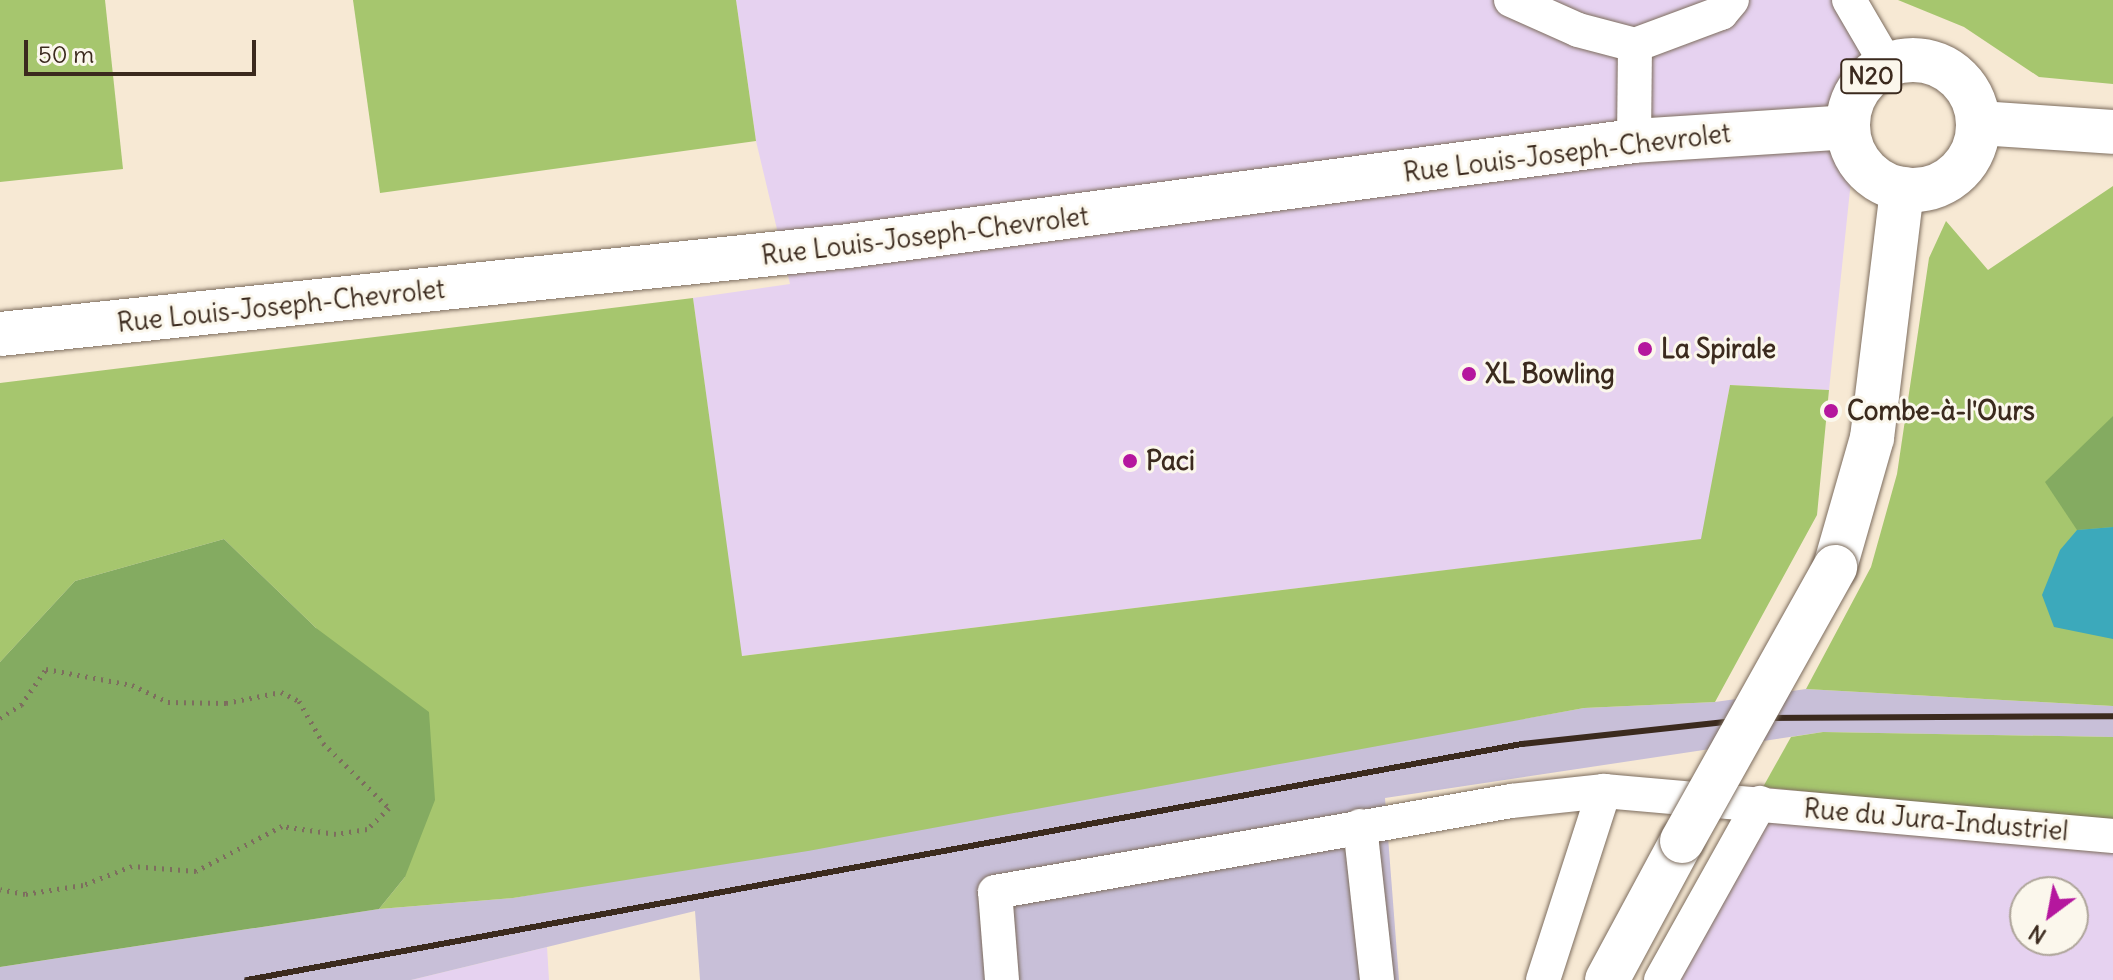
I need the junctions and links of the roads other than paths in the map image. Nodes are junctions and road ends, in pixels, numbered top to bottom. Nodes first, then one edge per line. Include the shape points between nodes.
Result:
1 (1511, 0) edge
2 (1732, 0) edge
3 (1849, 0) edge
4 (1635, 45) junction
5 (1887, 65) junction
6 (1979, 123) junction
7 (1848, 127) junction
8 (2113, 132) edge
9 (1634, 141) junction
10 (1902, 189) junction
11 (0, 334) edge
12 (1604, 791) junction
13 (1760, 803) junction
14 (1360, 826) junction
15 (2113, 836) edge
16 (1002, 980) edge
17 (1377, 980) edge
18 (1543, 980) edge
19 (1607, 980) edge
20 (1661, 980) edge

1 - 4 street
2 - 4 street via 1721,13
3 - 5 street
4 - 9 street
5 - 6 main road, N20 via 1941,66 1968,89
5 - 7 main road, N20 via 1854,96
6 - 8 main road
6 - 10 main road via 1973,152 1956,175 1921,190
7 - 9 main road, Rue Louis-Joseph-Chevrolet / N20
7 - 10 main road, N20 via 1864,167
9 - 11 main road, Rue Louis-Joseph-Chevrolet / N20 via 879,243
10 - 19 main road, bridge via 1872,438 1835,567
12 - 13 street, Rue du Jura-Industriel
12 - 14 street, Rue du Jura-Industriel
12 - 18 street
13 - 15 street, Rue du Jura-Industriel
13 - 20 street
14 - 16 street, Rue du Jura-Industriel via 995,892
14 - 17 street

